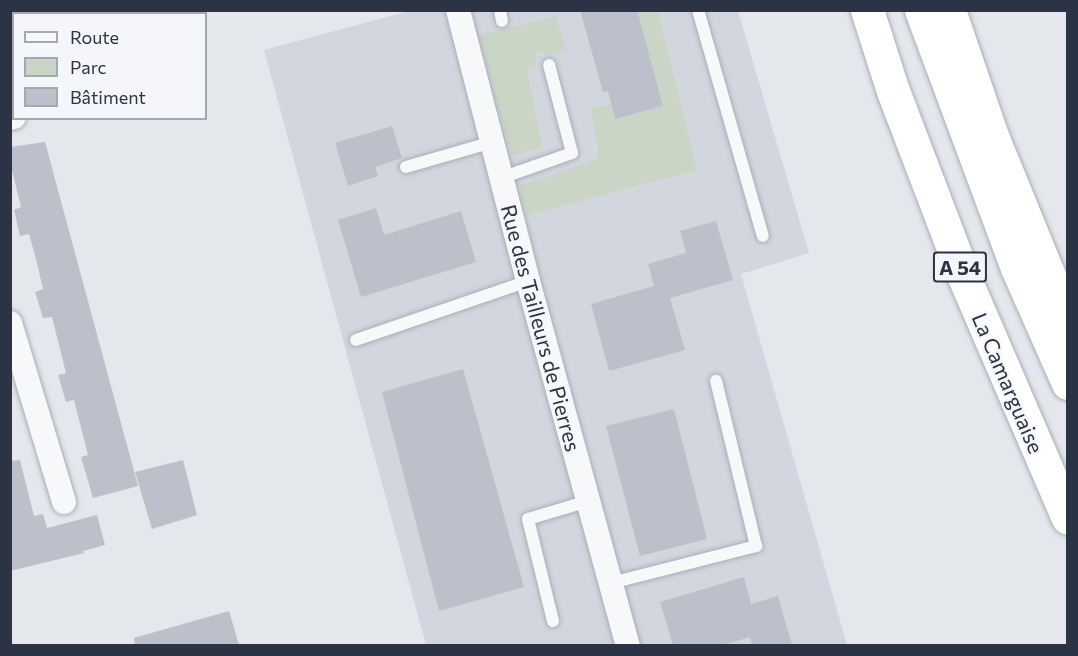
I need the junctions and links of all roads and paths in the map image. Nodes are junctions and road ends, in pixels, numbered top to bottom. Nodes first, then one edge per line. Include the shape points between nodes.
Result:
1 (458, 10) edge
2 (698, 10) edge
3 (867, 10) edge
4 (921, 10) edge
5 (948, 10) edge
6 (549, 65) dead end
7 (492, 142) junction
8 (406, 167) dead end
9 (501, 178) junction
10 (763, 236) dead end
11 (528, 281) junction
12 (1068, 322) edge
13 (10, 323) edge
14 (356, 340) dead end
15 (716, 381) dead end
16 (1068, 384) edge
17 (588, 501) junction
18 (64, 502) dead end
19 (1068, 518) edge
20 (610, 583) junction
21 (553, 621) dead end
22 (628, 645) edge

1 - 7 street, Rue des Tailleurs de Pierres
2 - 10 lane
3 - 19 highway, La Camarguaise / A 54 via 964,277
4 - 16 highway, A 54 via 1017,268
5 - 12 highway via 992,136
6 - 9 lane via 572,153
7 - 8 lane
7 - 9 street, Rue des Tailleurs de Pierres
9 - 11 street, Rue des Tailleurs de Pierres
11 - 14 lane
11 - 17 street, Rue des Tailleurs de Pierres
13 - 18 street
15 - 20 lane via 756,546
17 - 20 street, Rue des Tailleurs de Pierres
17 - 21 lane via 528,519
20 - 22 street, Rue des Tailleurs de Pierres

